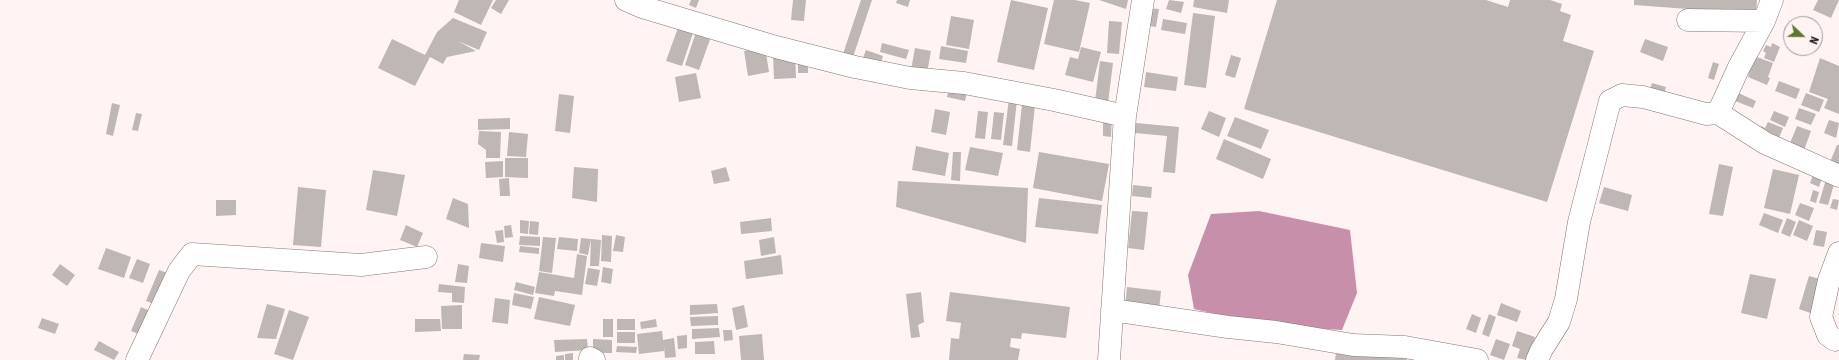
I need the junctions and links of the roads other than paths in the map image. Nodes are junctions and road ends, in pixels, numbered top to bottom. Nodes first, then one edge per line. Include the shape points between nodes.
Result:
1 (626, 0) edge
2 (1143, 0) edge
3 (1772, 0) edge
4 (1688, 20) dead end
5 (1764, 21) junction
6 (1718, 113) junction
7 (1125, 116) junction
8 (1839, 176) edge
9 (1839, 253) edge
10 (426, 257) dead end
11 (1112, 310) junction
12 (1835, 340) dead end
13 (137, 360) edge
14 (1109, 360) edge
15 (1477, 360) edge
16 (1537, 360) edge

1 - 7 street via 776,47 855,67 910,78 971,84
2 - 7 street
3 - 5 street
4 - 5 street
5 - 6 street
6 - 8 street via 1765,143
6 - 16 street via 1706,114 1643,97 1622,95 1610,101 1579,222 1566,299 1559,322
7 - 11 street
9 - 12 street via 1829,280 1821,317 1828,335
10 - 13 street via 361,265 192,254 179,271
11 - 14 street
11 - 15 street via 1353,345 1405,347

